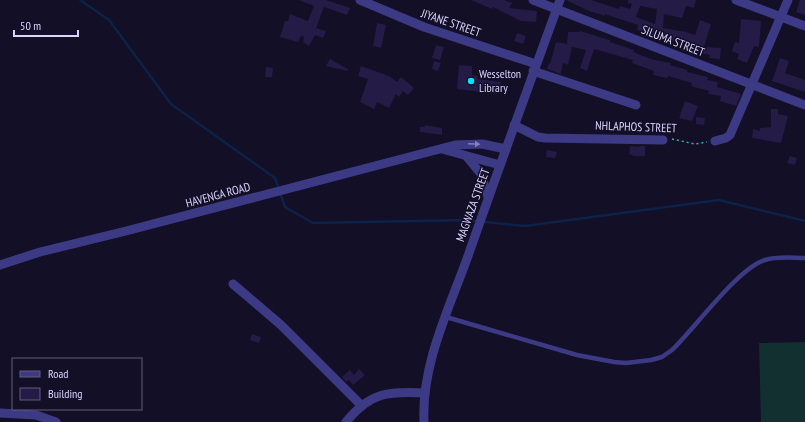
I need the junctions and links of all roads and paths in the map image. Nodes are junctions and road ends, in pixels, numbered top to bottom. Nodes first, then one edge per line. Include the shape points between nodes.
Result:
1 (360, 0) edge
2 (533, 0) edge
3 (560, 0) edge
4 (736, 0) edge
5 (788, 0) edge
6 (557, 10) junction
7 (782, 17) junction
8 (805, 26) edge
9 (535, 68) junction
10 (753, 84) junction
11 (805, 104) edge
12 (636, 105) dead end
13 (514, 125) junction
14 (663, 140) joint
15 (715, 141) joint
16 (442, 149) junction
17 (506, 149) junction
18 (464, 155) junction
19 (500, 165) junction
20 (488, 198) junction
21 (805, 258) edge
22 (0, 265) edge
23 (232, 284) dead end
24 (446, 317) junction
25 (425, 393) junction
26 (362, 406) junction
27 (0, 414) edge
28 (56, 422) edge
29 (346, 422) edge
30 (424, 422) edge

1 - 9 street, JIYANE STREET
2 - 6 street, SILUMA STREET
3 - 6 street, MAGWAZA STREET
4 - 7 street
5 - 7 street
6 - 9 street, MAGWAZA STREET
6 - 10 street, SILUMA STREET
7 - 8 street
7 - 10 street
9 - 12 street, JIYANE STREET
9 - 13 street, MAGWAZA STREET
10 - 11 street, SILUMA STREET
10 - 15 street via 730,135
13 - 14 street, NHLAPHOS STREET via 545,138
13 - 17 street, MAGWAZA STREET
14 - 15 path, NHLAPHOS STREET via 676,138 695,144
16 -> 17 street, HAVENGA ROAD via 468,144
16 - 18 street, HAVENGA ROAD
16 - 22 street, HAVENGA ROAD via 40,252
17 - 19 street, MAGWAZA STREET
18 - 19 street, HAVENGA ROAD
18 - 20 street via 475,164 481,174
19 - 20 street, MAGWAZA STREET
20 - 24 street, MAGWAZA STREET
21 - 24 lane via 767,259 755,265 735,281 672,350 652,360 626,363 577,355
23 - 26 street via 281,325
24 - 25 street, MAGWAZA STREET via 436,344
25 - 26 street via 392,392 373,398
25 - 30 street, MAGWAZA STREET
26 - 29 street
27 - 28 street via 36,415

